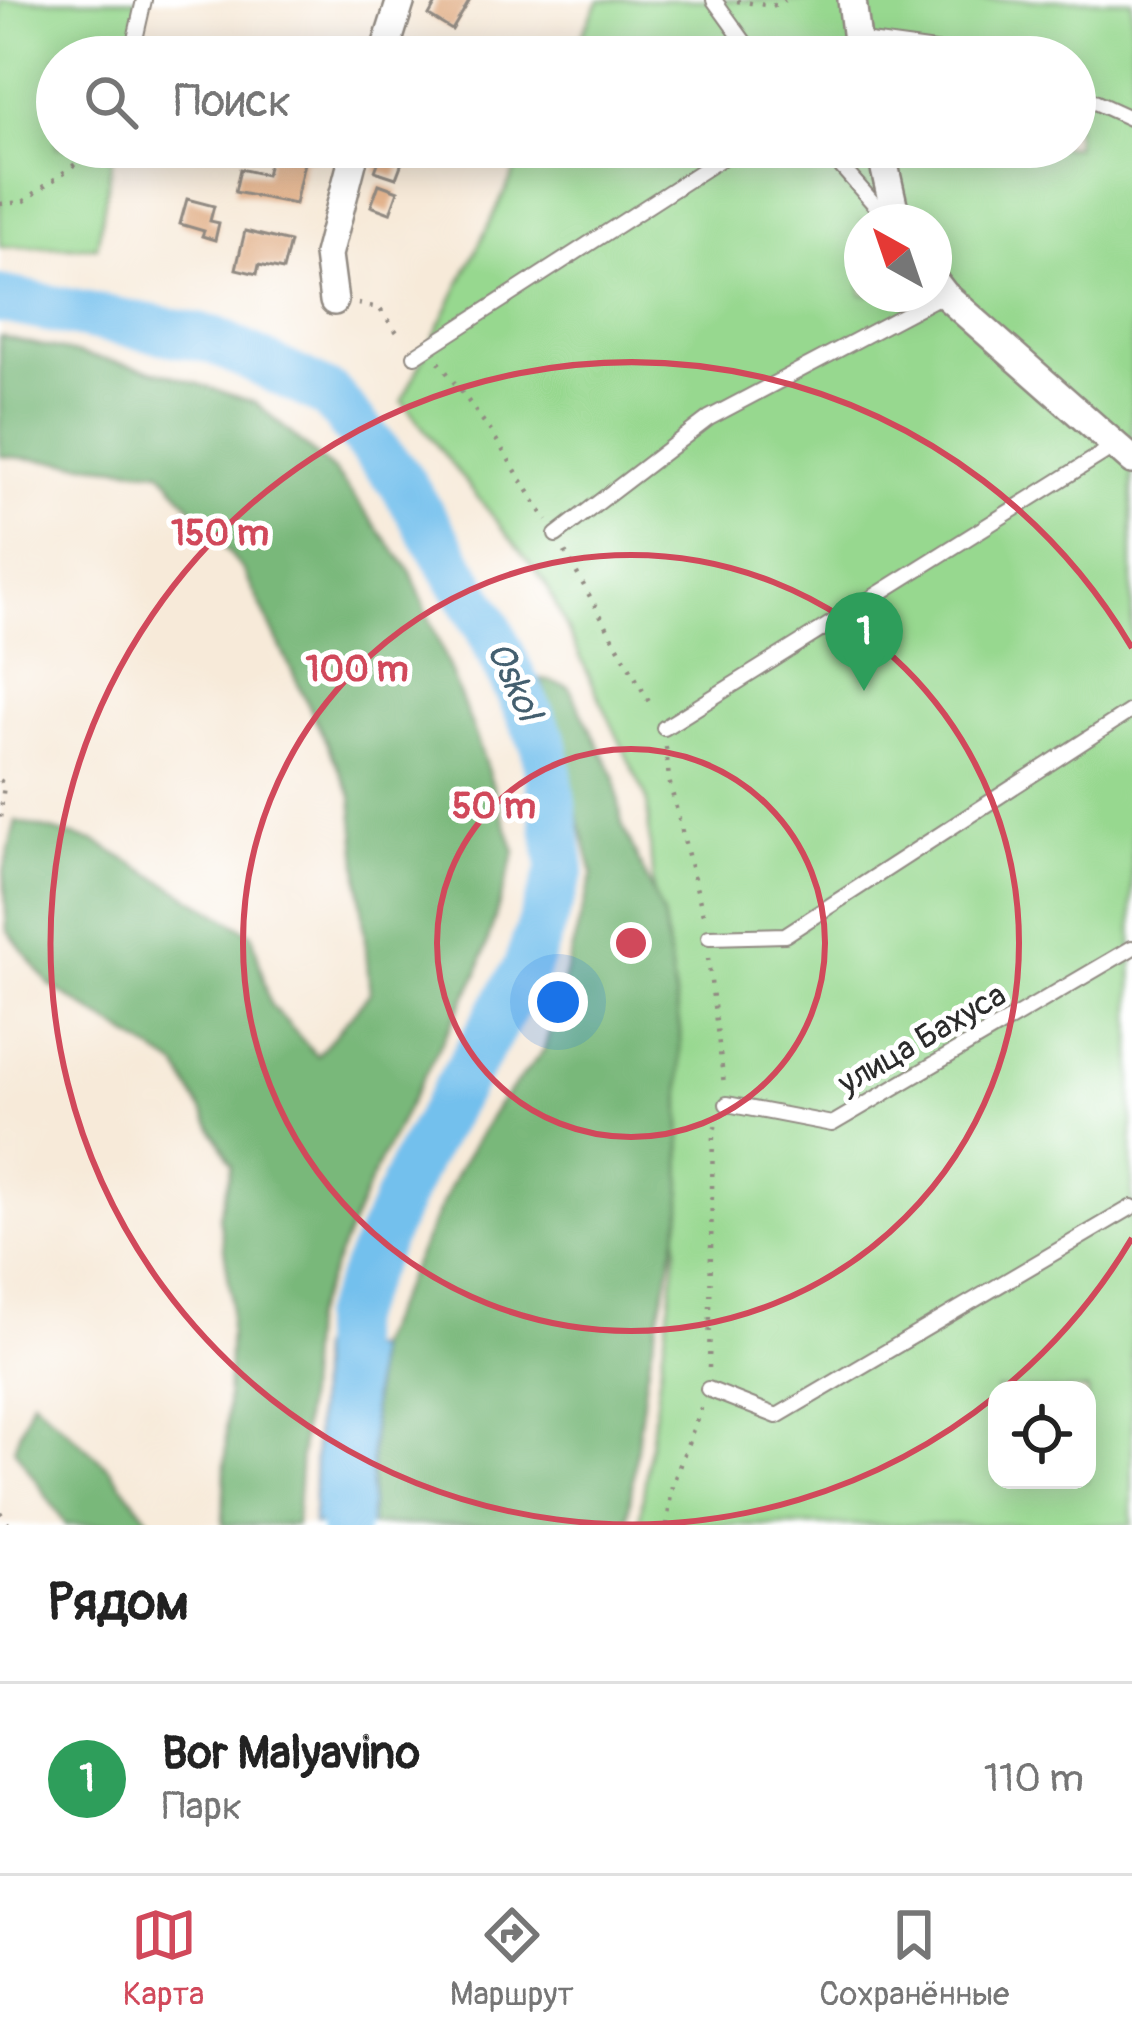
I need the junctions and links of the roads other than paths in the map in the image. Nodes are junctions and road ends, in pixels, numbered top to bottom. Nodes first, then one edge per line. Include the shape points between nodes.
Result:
1 (144, 0) edge
2 (400, 0) edge
3 (715, 0) edge
4 (852, 0) edge
5 (136, 36) edge
6 (389, 36) edge
7 (740, 36) edge
8 (856, 36) edge
9 (1096, 103) edge
10 (1132, 119) edge
11 (351, 168) edge
12 (706, 168) edge
13 (843, 168) edge
14 (884, 168) edge
15 (876, 204) edge
16 (890, 204) edge
17 (952, 300) edge
18 (334, 301) road end
19 (897, 312) edge
20 (415, 356) road end
21 (1124, 452) edge
22 (556, 535) road end
23 (1132, 710) edge
24 (664, 728) road end
25 (709, 937) road end
26 (1132, 948) edge
27 (727, 1104) road end
28 (1132, 1207) edge
29 (708, 1389) road end

1 - 5 lane
2 - 6 street
3 - 7 lane
4 - 8 street
9 - 10 lane
11 - 18 street via 328,255
12 - 20 lane
13 - 15 lane
14 - 16 street
17 - 21 street
19 - 22 lane via 709,418
21 - 24 lane
23 - 25 lane via 785,934
26 - 27 lane, улица Бахуса via 832,1124
28 - 29 lane via 777,1416

